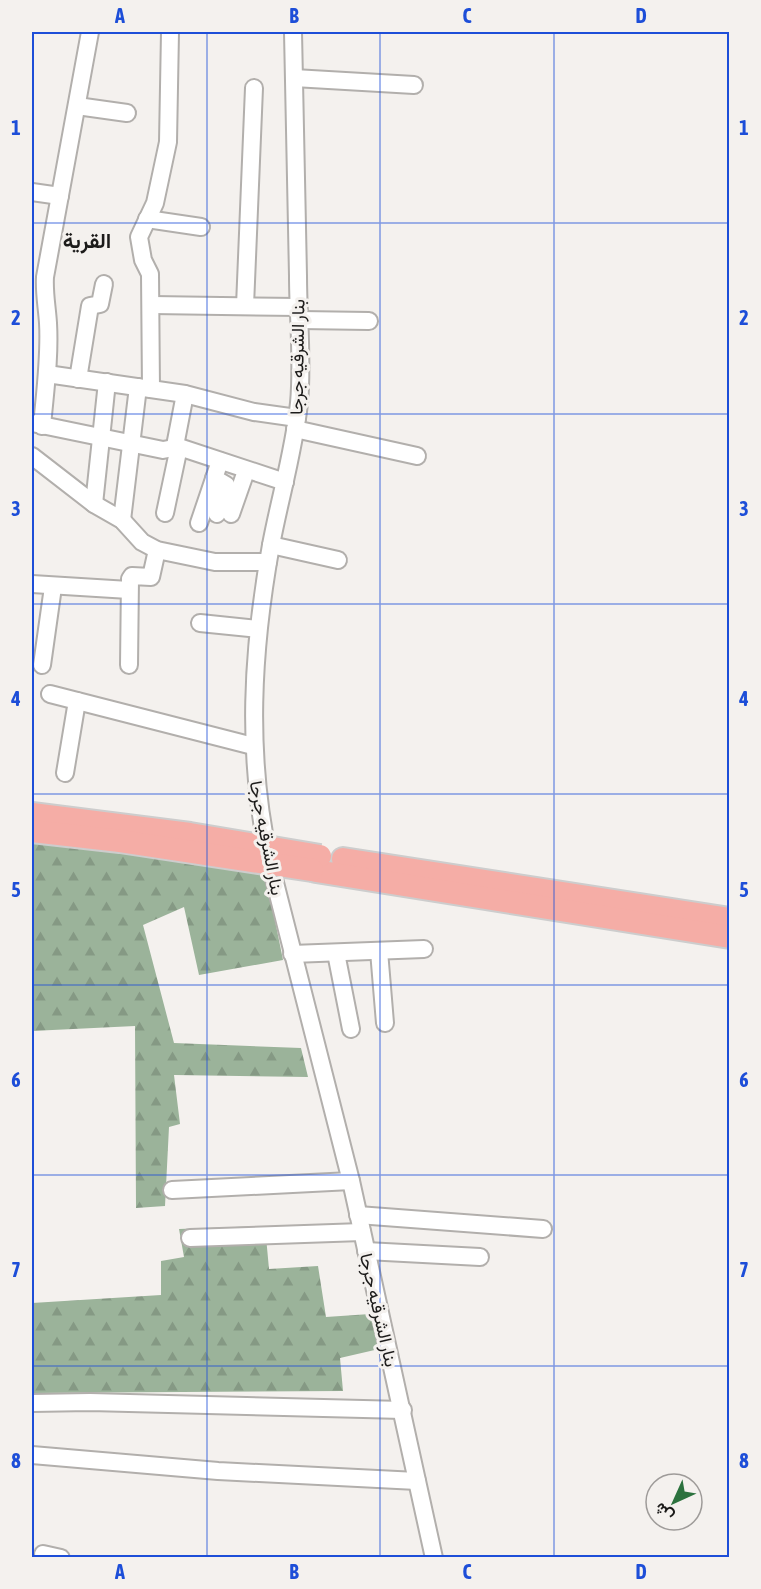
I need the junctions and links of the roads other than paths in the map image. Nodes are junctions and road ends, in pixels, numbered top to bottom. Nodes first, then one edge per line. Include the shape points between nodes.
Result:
1 (90, 32) edge
2 (170, 32) edge
3 (293, 32) edge
4 (294, 78) junction
5 (414, 85) dead end
6 (254, 87) dead end
7 (77, 106) junction
8 (127, 113) dead end
9 (32, 192) edge
10 (60, 196) junction
11 (147, 219) junction
12 (201, 227) dead end
13 (104, 284) dead end
14 (38, 286) edge
15 (152, 305) junction
16 (245, 306) junction
17 (299, 313) junction
18 (369, 321) dead end
19 (47, 374) junction
20 (78, 379) junction
21 (107, 382) junction
22 (144, 388) junction
23 (184, 394) junction
24 (37, 424) edge
25 (296, 424) junction
26 (103, 437) junction
27 (131, 444) junction
28 (177, 447) junction
29 (32, 456) edge
30 (417, 456) dead end
31 (220, 461) junction
32 (246, 471) junction
33 (214, 478) junction
34 (285, 482) junction
35 (94, 504) junction
36 (165, 513) dead end
37 (122, 520) junction
38 (199, 523) dead end
39 (271, 545) junction
40 (157, 550) junction
41 (338, 560) dead end
42 (268, 562) junction
43 (53, 587) junction
44 (32, 588) edge
45 (129, 590) junction
46 (200, 623) dead end
47 (258, 629) junction
48 (42, 665) dead end
49 (129, 665) dead end
50 (50, 694) dead end
51 (77, 701) junction
52 (253, 746) junction
53 (65, 773) dead end
54 (32, 814) edge
55 (32, 831) edge
56 (318, 863) junction
57 (729, 919) edge
58 (729, 937) edge
59 (424, 949) dead end
60 (379, 951) junction
61 (336, 953) junction
62 (292, 954) junction
63 (385, 1023) dead end
64 (351, 1029) dead end
65 (351, 1181) junction
66 (172, 1190) dead end
67 (358, 1215) junction
68 (543, 1229) dead end
69 (362, 1232) junction
70 (190, 1238) dead end
71 (366, 1251) junction
72 (480, 1257) dead end
73 (32, 1403) edge
74 (403, 1410) junction
75 (32, 1455) edge
76 (417, 1481) junction
77 (43, 1554) dead end
78 (61, 1557) edge
79 (434, 1557) edge

1 - 7 street
2 - 11 street via 168,142 155,203
3 - 4 street, بنار الشرقيه جرجا
4 - 5 street
4 - 17 street, بنار الشرقيه جرجا
6 - 16 street
7 - 8 street
7 - 10 street
9 - 10 street
10 - 14 street
11 - 12 street
11 - 15 street via 139,237 142,260 150,274
13 - 20 street via 100,304 90,306
14 - 19 street via 48,324
15 - 16 street
15 - 22 street
16 - 17 street
17 - 18 street
17 - 25 street, بنار الشرقيه جرجا
19 - 20 street
19 - 24 street
20 - 21 street
21 - 22 street
21 - 26 street
22 - 23 street
22 - 27 street
23 - 25 street
23 - 28 street
24 - 26 street
25 - 30 street
25 - 34 street, بنار الشرقيه جرجا
26 - 27 street
26 - 35 street
27 - 28 street via 162,450
27 - 37 street
28 - 31 street
28 - 36 street
29 - 35 street
31 - 32 street
31 - 33 street
32 - 33 street via 224,514 226,485
32 - 34 street
33 - 38 street
34 - 39 street, بنار الشرقيه جرجا
35 - 37 street
37 - 40 street via 142,542
39 - 41 street
39 - 42 street, بنار الشرقيه جرجا
40 - 42 street via 215,562
40 - 45 street via 151,577 132,576
42 - 47 street, بنار الشرقيه جرجا
43 - 44 street
43 - 45 street
43 - 48 street
45 - 49 street
46 - 47 street
47 - 52 street, بنار الشرقيه جرجا
50 - 51 street
51 - 52 street
51 - 53 street
52 - 62 street, بنار الشرقيه جرجا via 258,808
54 - 56 highway, bridge via 190,834
55 - 56 highway, bridge
56 - 57 highway
56 - 58 highway
59 - 60 street
60 - 61 street
60 - 63 street
61 - 62 street
61 - 64 street
62 - 65 street, بنار الشرقيه جرجا
65 - 66 street
65 - 67 street, بنار الشرقيه جرجا
67 - 68 street
67 - 69 street, بنار الشرقيه جرجا
69 - 70 street
69 - 71 street, بنار الشرقيه جرجا
71 - 72 street
71 - 74 street, بنار الشرقيه جرجا
73 - 74 street
74 - 76 street, بنار الشرقيه جرجا
75 - 76 street via 218,1471
76 - 79 street, بنار الشرقيه جرجا
77 - 78 street

